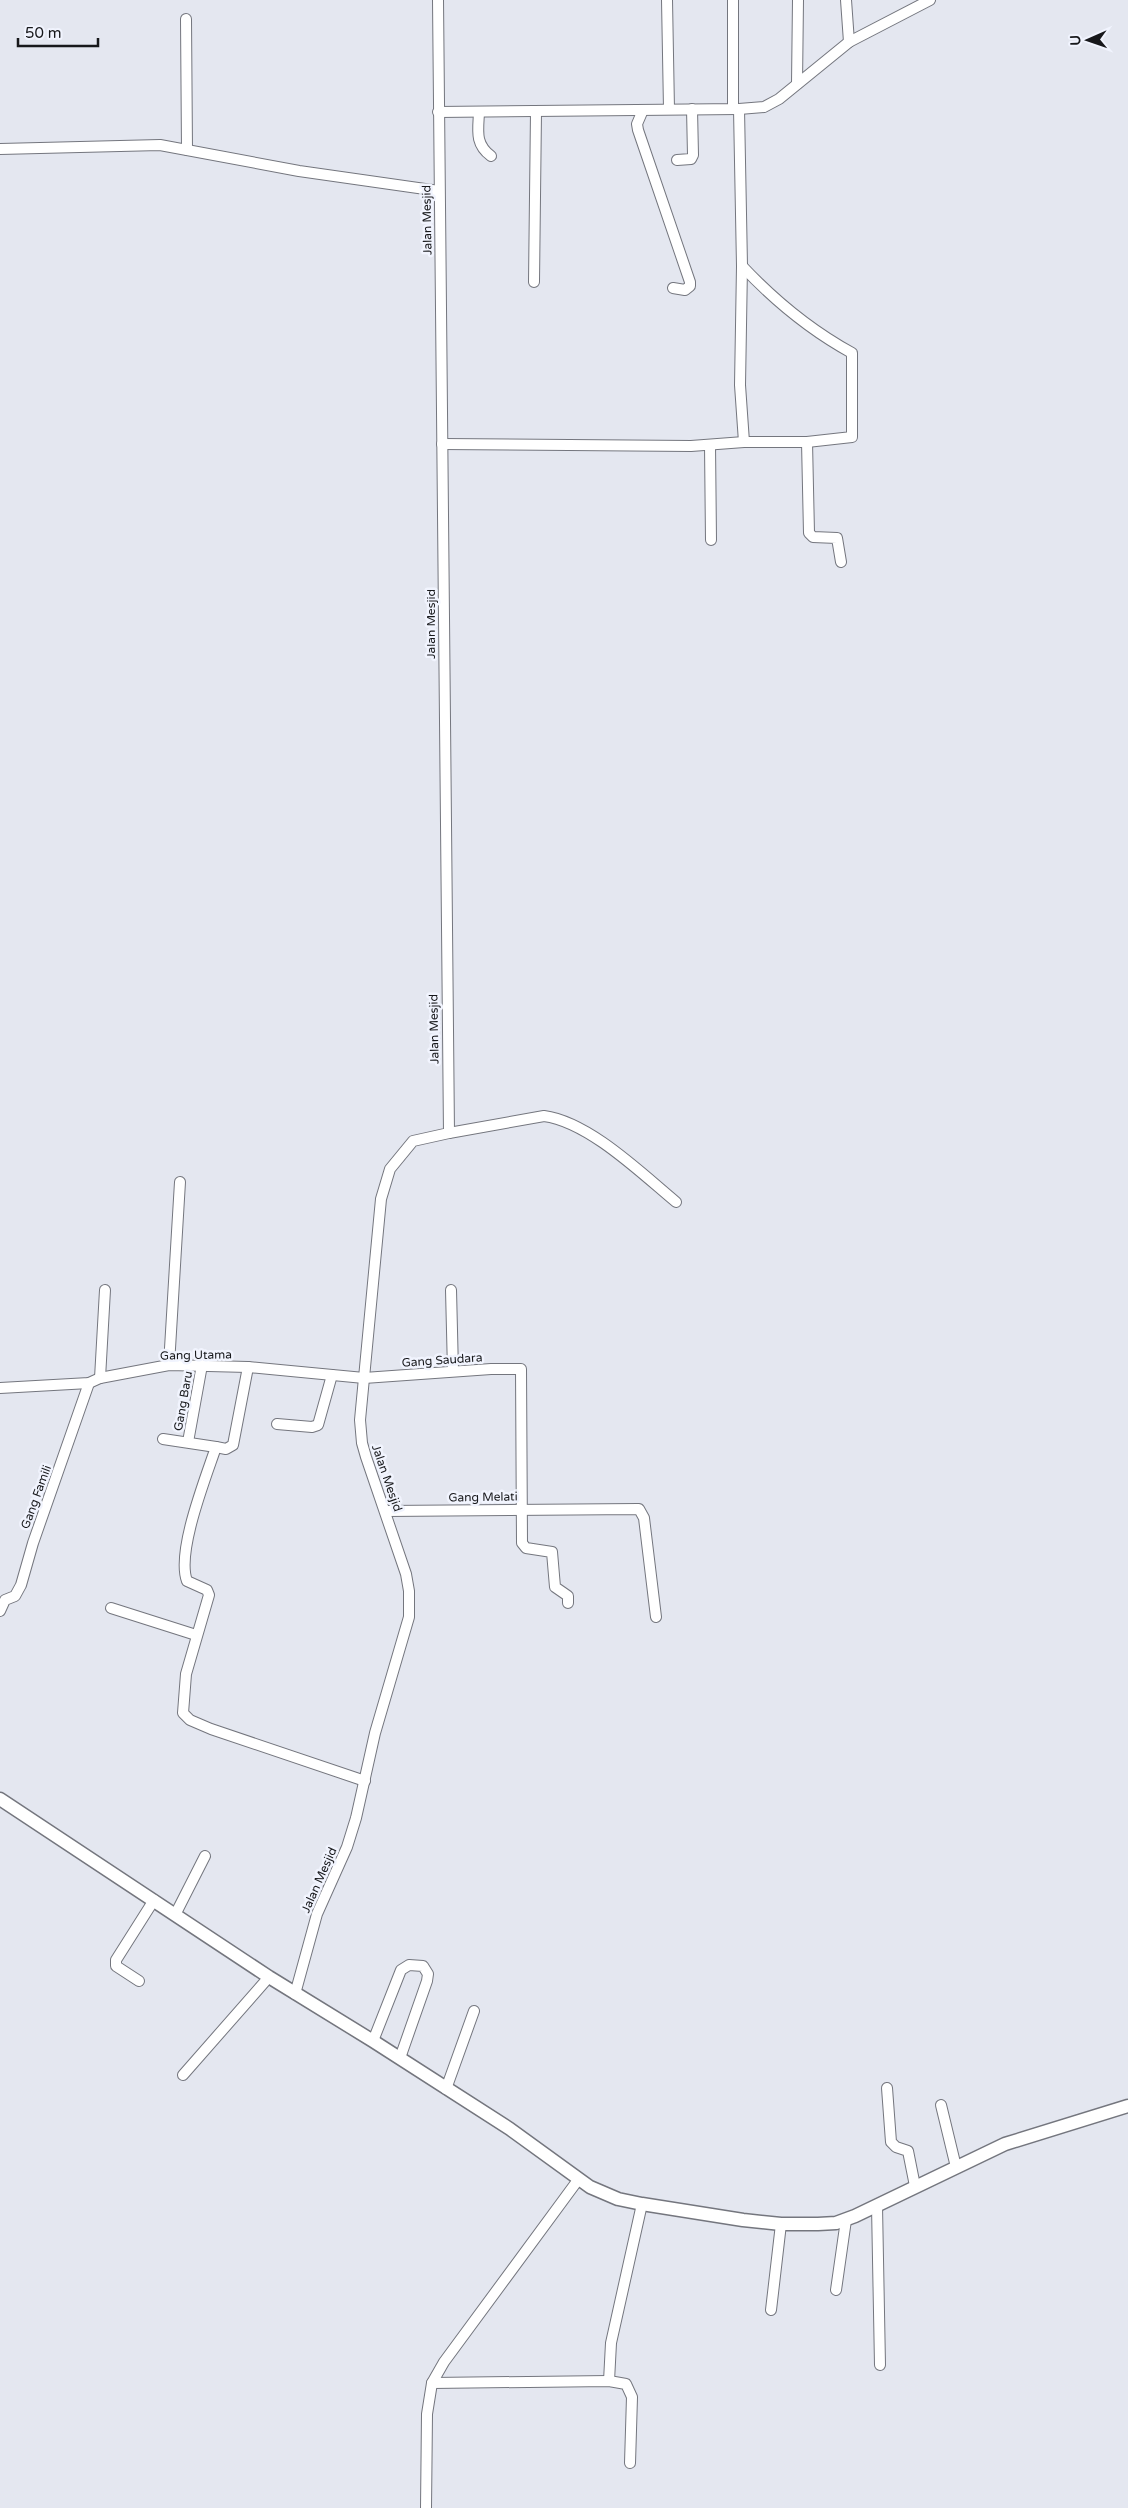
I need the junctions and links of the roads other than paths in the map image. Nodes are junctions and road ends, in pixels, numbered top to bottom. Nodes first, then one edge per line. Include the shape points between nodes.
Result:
1 (438, 0) edge
2 (668, 0) edge
3 (733, 0) edge
4 (798, 0) edge
5 (846, 0) edge
6 (930, 0) edge
7 (186, 19) dead end
8 (849, 42) junction
9 (797, 84) junction
10 (669, 109) junction
11 (692, 109) junction
12 (736, 109) junction
13 (643, 110) junction
14 (438, 112) junction
15 (536, 112) junction
16 (479, 113) junction
17 (0, 149) edge
18 (187, 150) junction
19 (491, 156) dead end
20 (678, 160) dead end
21 (439, 192) junction
22 (742, 266) junction
23 (534, 282) dead end
24 (673, 288) dead end
25 (744, 442) junction
26 (807, 442) junction
27 (442, 444) junction
28 (710, 445) junction
29 (711, 540) dead end
30 (841, 562) dead end
31 (449, 1133) junction
32 (180, 1182) dead end
33 (676, 1202) dead end
34 (105, 1290) dead end
35 (450, 1290) dead end
36 (169, 1365) junction
37 (202, 1365) junction
38 (248, 1367) junction
39 (453, 1372) junction
40 (332, 1375) junction
41 (100, 1378) junction
42 (364, 1378) junction
43 (89, 1383) junction
44 (0, 1388) edge
45 (277, 1424) dead end
46 (163, 1439) dead end
47 (188, 1442) junction
48 (216, 1447) junction
49 (521, 1509) junction
50 (386, 1511) junction
51 (568, 1603) dead end
52 (111, 1608) dead end
53 (0, 1611) edge
54 (656, 1617) dead end
55 (196, 1635) junction
56 (365, 1782) junction
57 (0, 1799) edge
58 (205, 1856) dead end
59 (154, 1900) junction
60 (176, 1915) junction
61 (269, 1977) junction
62 (139, 1981) dead end
63 (294, 1994) junction
64 (474, 2011) dead end
65 (373, 2041) junction
66 (400, 2058) junction
67 (183, 2075) dead end
68 (887, 2088) dead end
69 (446, 2090) junction
70 (941, 2104) dead end
71 (1128, 2106) edge
72 (956, 2167) junction
73 (578, 2180) junction
74 (915, 2186) junction
75 (642, 2204) junction
76 (877, 2206) junction
77 (846, 2220) junction
78 (780, 2224) junction
79 (836, 2290) dead end
80 (771, 2310) dead end
81 (880, 2365) dead end
82 (608, 2380) junction
83 (432, 2383) junction
84 (630, 2463) dead end
85 (426, 2508) edge

1 - 14 street, Jalan Mesjid
2 - 10 street
3 - 12 street
4 - 9 street
5 - 8 street
6 - 8 street
7 - 18 street
8 - 9 street
9 - 12 street via 764,107
10 - 11 street
10 - 13 street
11 - 12 street
11 - 20 street via 693,155 690,159
12 - 22 street
13 - 15 street
13 - 24 street via 638,130 690,282 685,290
14 - 16 street
14 - 21 street, Jalan Mesjid
15 - 16 street
15 - 23 street
16 - 19 street via 478,140
17 - 18 street via 160,146
18 - 21 street
21 - 27 street, Jalan Mesjid
22 - 25 street via 740,385
22 - 26 street via 789,311 852,354 852,437
25 - 26 street
25 - 28 street
26 - 30 street via 809,533 813,537 837,538
27 - 28 street
27 - 31 street, Jalan Mesjid
28 - 29 street
31 - 33 street via 544,1116 559,1118 625,1159
31 - 42 street, Jalan Mesjid via 413,1141 398,1157 386,1182 381,1199
32 - 36 street
34 - 41 street
35 - 39 street
36 - 37 street, Gang Utama
36 - 41 street, Gang Utama
37 - 38 street, Gang Utama
37 - 47 street, Gang Baru
38 - 40 street, Gang Utama
38 - 48 street via 233,1445 226,1449
39 - 42 street, Gang Saudara
39 - 49 street, Gang Saudara via 521,1370
40 - 42 street, Gang Utama
40 - 45 street via 318,1425
41 - 43 street, Gang Utama
42 - 50 street, Jalan Mesjid via 360,1420 362,1443
43 - 44 street, Gang Utama
43 - 53 street, Gang Famili via 21,1585 15,1596 5,1600
46 - 47 street
47 - 48 street
48 - 55 street via 195,1512 185,1566 187,1581 207,1590 209,1595
49 - 50 street, Gang Melati
49 - 51 street via 523,1546 552,1552 555,1587 568,1596
49 - 54 street, Gang Melati via 632,1508 643,1512
50 - 56 street, Jalan Mesjid via 406,1574 410,1604
52 - 55 street
55 - 56 street via 184,1691 183,1712 186,1717
56 - 63 street, Jalan Mesjid via 348,1847 317,1914
57 - 59 street
58 - 60 street
59 - 60 street
59 - 62 street via 116,1960 116,1966
60 - 61 street
61 - 63 street
61 - 67 street
63 - 65 street
64 - 69 street
65 - 66 street
65 - 66 street via 401,1970 414,1964 423,1966 428,1974 427,1980
66 - 69 street
68 - 74 street via 892,2142 908,2151
69 - 73 street via 516,2134
70 - 72 street
71 - 72 street via 1022,2137
72 - 74 street
73 - 75 street via 605,2194
73 - 83 street via 444,2362
74 - 76 street
75 - 78 street
75 - 82 street via 611,2344
76 - 77 street
76 - 81 street
77 - 78 street
77 - 79 street
78 - 80 street
82 - 83 street
82 - 84 street via 621,2382 630,2388
83 - 85 street via 427,2414

